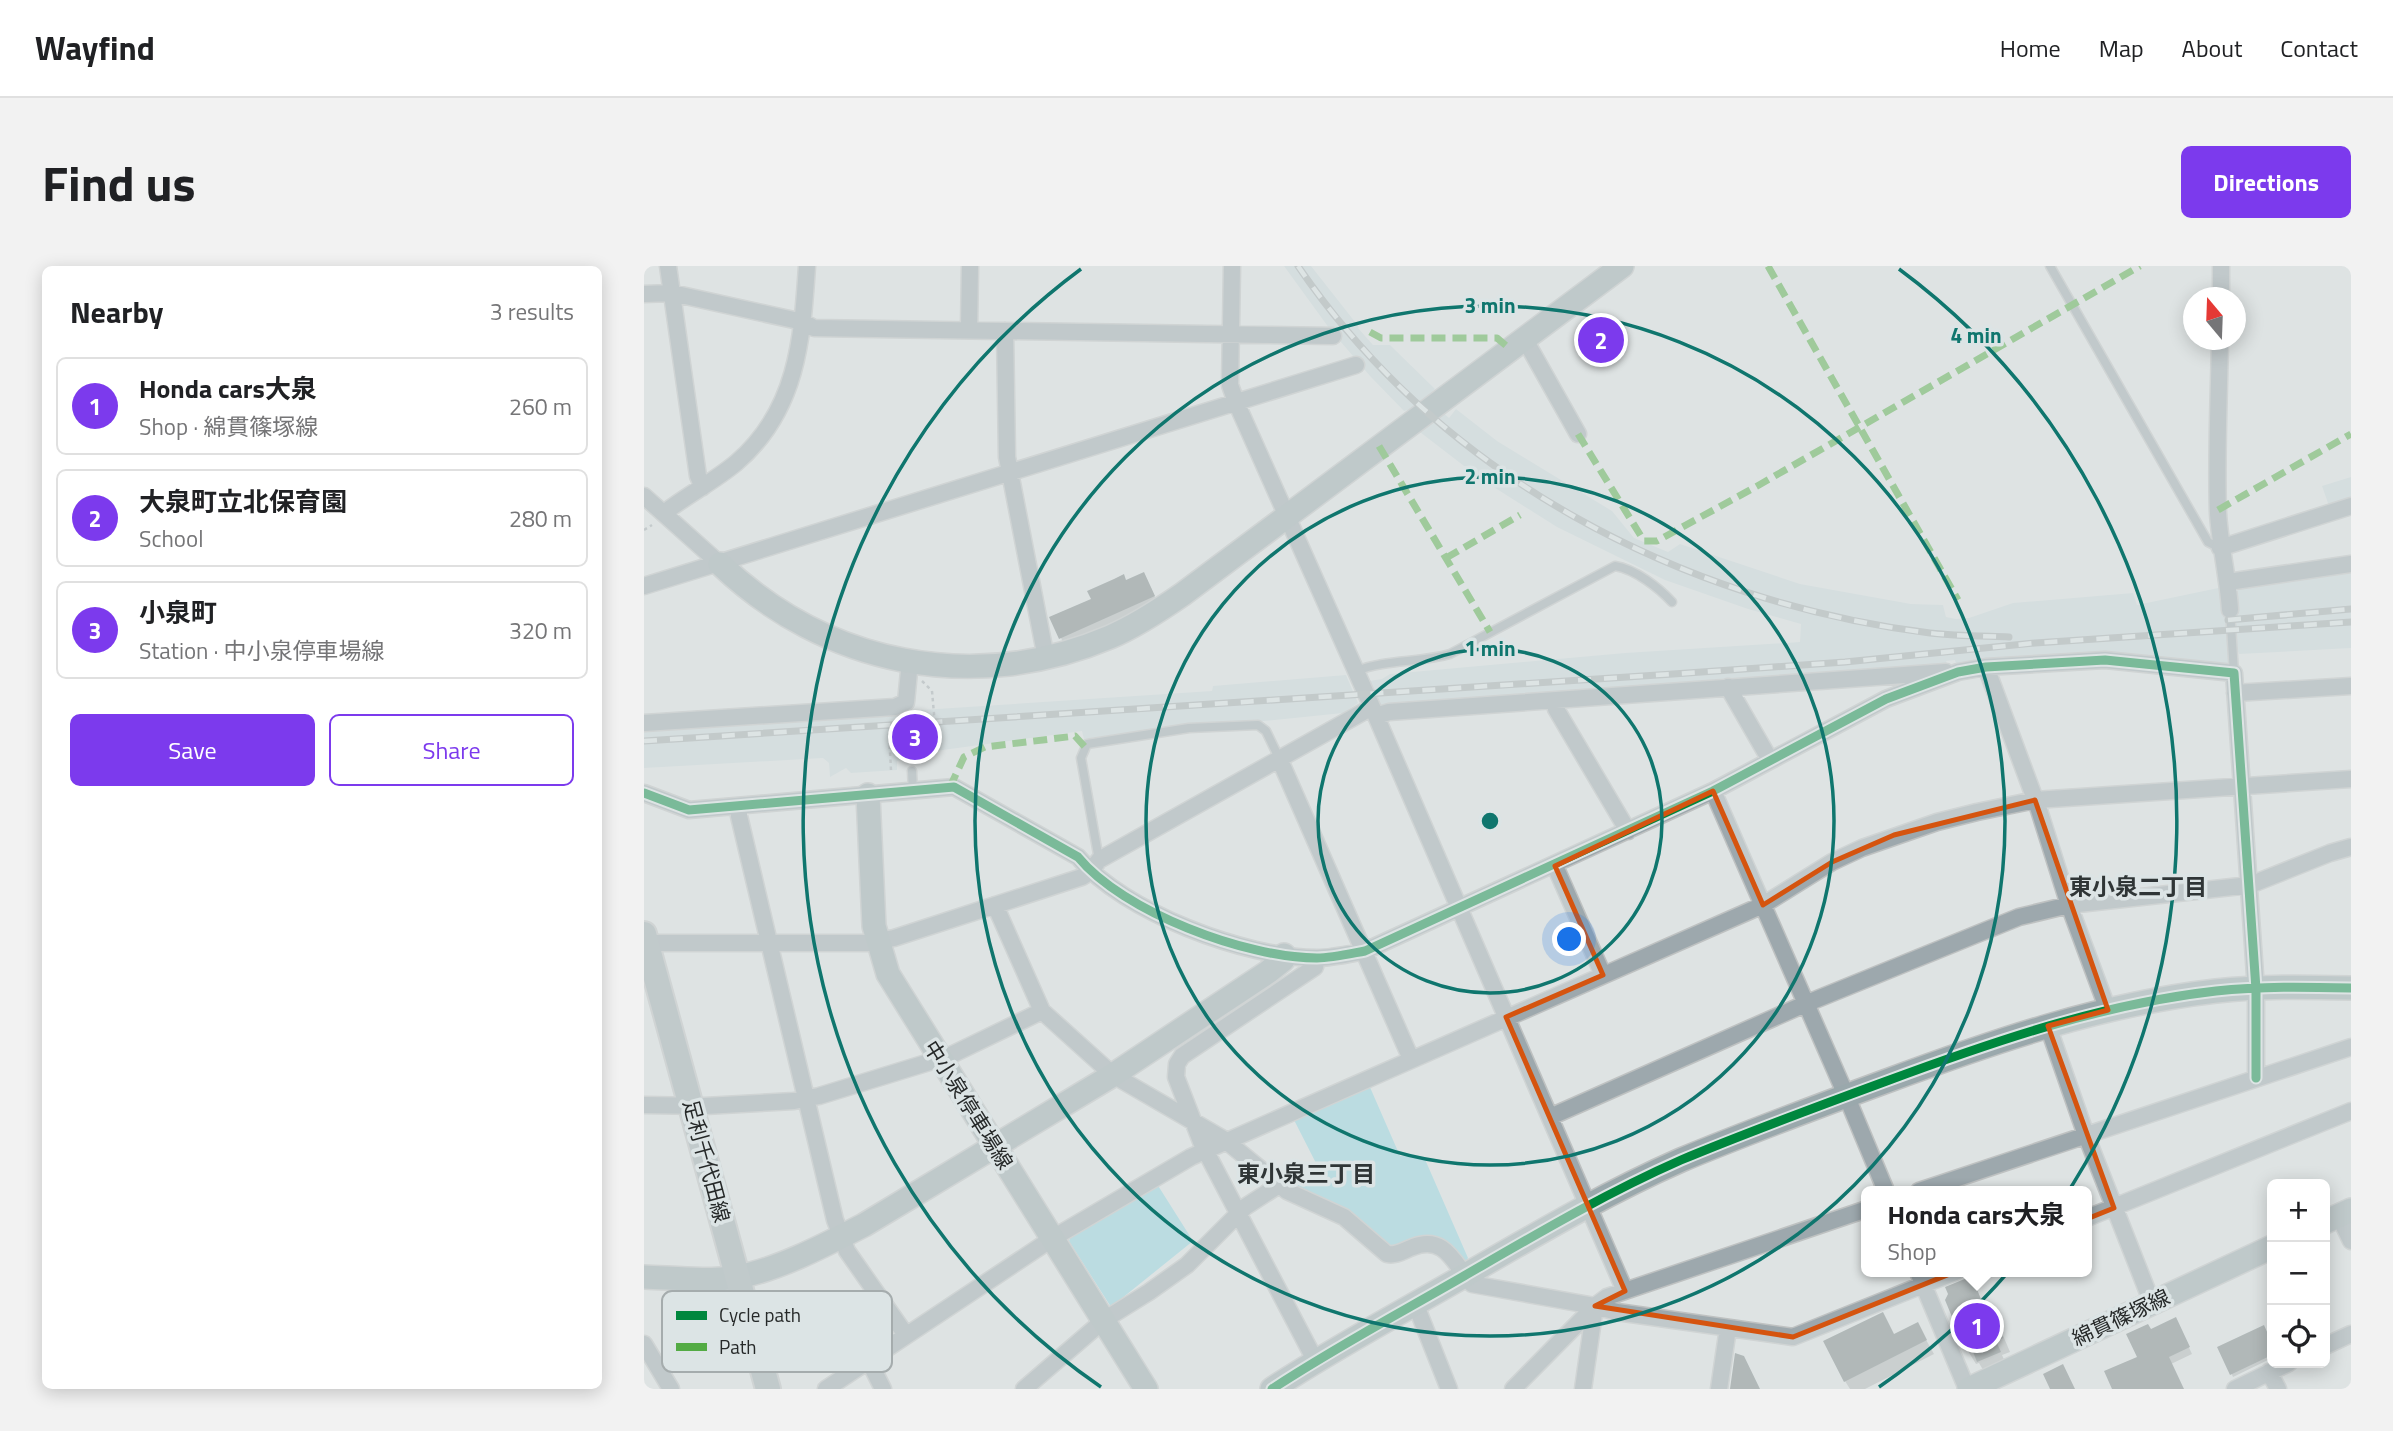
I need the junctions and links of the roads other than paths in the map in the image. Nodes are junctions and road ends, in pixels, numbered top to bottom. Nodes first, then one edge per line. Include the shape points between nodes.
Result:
1 (668, 266) edge
2 (807, 266) edge
3 (970, 266) edge
4 (1232, 266) edge
5 (1622, 266) edge
6 (2050, 266) edge
7 (2221, 266) edge
8 (2221, 287) edge
9 (672, 293) junction
10 (644, 294) edge
11 (803, 323) junction
12 (969, 330) junction
13 (1005, 331) junction
14 (1231, 334) junction
15 (1333, 336) dead end
16 (1524, 338) junction
17 (2220, 350) edge
18 (1356, 365) dead end
19 (1236, 402) junction
20 (1578, 434) dead end
21 (1010, 472) junction
22 (703, 487) junction
23 (644, 496) edge
24 (2351, 506) edge
25 (659, 516) junction
26 (1286, 516) junction
27 (2220, 548) junction
28 (720, 564) junction
29 (2351, 564) edge
30 (2228, 582) junction
31 (644, 586) edge
32 (1672, 602) dead end
33 (2230, 610) joint
34 (1045, 658) junction
35 (1986, 667) junction
36 (915, 670) junction
37 (1356, 671) junction
38 (1958, 672) junction
39 (2234, 673) junction
40 (2351, 686) edge
41 (1728, 687) junction
42 (2235, 693) junction
43 (1555, 701) junction
44 (1374, 711) junction
45 (644, 723) edge
46 (1279, 758) junction
47 (1770, 760) junction
48 (912, 771) dead end
49 (2351, 779) edge
50 (2243, 786) junction
51 (1713, 791) junction
52 (914, 792) junction
53 (644, 793) edge
54 (868, 795) junction
55 (2035, 800) junction
56 (739, 807) junction
57 (1628, 831) junction
58 (2351, 847) edge
59 (1095, 866) junction
60 (1555, 866) junction
61 (2250, 885) junction
62 (995, 905) junction
63 (1763, 905) junction
64 (2069, 905) junction
65 (1459, 908) junction
66 (645, 940) edge
67 (877, 942) junction
68 (769, 944) junction
69 (1365, 951) junction
70 (1284, 955) junction
71 (1317, 958) junction
72 (1603, 975) junction
73 (2351, 988) edge
74 (2256, 989) junction
75 (1241, 1004) junction
76 (1805, 1004) junction
77 (2108, 1010) junction
78 (1042, 1011) junction
79 (1506, 1017) junction
80 (2048, 1026) junction
81 (2351, 1048) edge
82 (940, 1059) junction
83 (1411, 1059) junction
84 (1113, 1075) junction
85 (2256, 1078) junction
86 (1846, 1095) junction
87 (806, 1099) junction
88 (644, 1105) edge
89 (691, 1106) junction
90 (2351, 1111) edge
91 (1550, 1117) junction
92 (1194, 1122) junction
93 (2086, 1135) junction
94 (1225, 1140) junction
95 (994, 1147) junction
96 (1205, 1150) junction
97 (1279, 1185) junction
98 (1884, 1186) edge
99 (1934, 1186) edge
100 (1589, 1206) junction
101 (2114, 1208) junction
102 (1861, 1211) edge
103 (1238, 1213) junction
104 (2092, 1216) edge
105 (2338, 1216) edge
106 (841, 1237) junction
107 (1053, 1238) junction
108 (2351, 1241) edge
109 (2267, 1249) edge
110 (1466, 1274) junction
111 (644, 1277) edge
112 (738, 1277) junction
113 (1921, 1278) edge
114 (742, 1291) edge
115 (876, 1291) edge
116 (1625, 1291) junction
117 (1415, 1303) junction
118 (2152, 1303) junction
119 (1595, 1306) junction
120 (892, 1315) edge
121 (1104, 1320) junction
122 (1728, 1328) junction
123 (2351, 1334) edge
124 (906, 1335) junction
125 (644, 1344) edge
126 (2330, 1344) edge
127 (892, 1345) edge
128 (1315, 1360) junction
129 (2278, 1368) edge
130 (763, 1372) edge
131 (852, 1372) edge
132 (874, 1372) edge
133 (2269, 1372) junction
134 (671, 1389) edge
135 (768, 1389) edge
136 (826, 1389) edge
137 (883, 1389) edge
138 (1024, 1389) edge
139 (1146, 1389) edge
140 (1272, 1389) edge
141 (1449, 1389) edge
142 (1513, 1389) edge
143 (1583, 1389) edge
144 (1719, 1389) edge
145 (1968, 1389) edge
146 (2235, 1389) edge
147 (2278, 1389) edge

1 - 9 street
2 - 11 street
3 - 12 street
4 - 14 street
5 - 16 street
6 - 27 lane via 2208,542
7 - 8 street
9 - 10 street
9 - 11 street
9 - 22 street
11 - 12 street via 814,328
11 - 22 street via 795,368 780,410 755,444
12 - 13 street
13 - 14 street
13 - 21 street
14 - 15 street
14 - 19 street via 1230,385
16 - 20 street
16 - 26 street
17 - 27 street
18 - 19 street
19 - 21 street
19 - 26 street
21 - 28 street
21 - 34 street
22 - 25 street
23 - 25 street
24 - 27 street
25 - 28 street
26 - 34 street via 1142,621
26 - 37 street
27 - 30 street
28 - 31 street
28 - 36 street via 759,599 795,622
29 - 30 street
30 - 33 street
32 - 37 lane via 1624,567 1615,566 1450,654 1380,663
33 - 39 lane
34 - 36 street
35 - 38 street
35 - 39 street via 2105,660
35 - 55 street
36 - 45 street via 906,702 900,705
37 - 44 street
38 - 41 street
38 - 47 street via 1886,699
39 - 42 street
40 - 42 street
41 - 43 street
41 - 47 street
42 - 50 street
43 - 44 street
43 - 57 street
44 - 46 street
44 - 65 street
46 - 59 street
46 - 59 lane via 1266,731 1258,725 1189,728 1087,744 1082,758
46 - 69 street
47 - 51 street
48 - 52 lane
49 - 50 street
50 - 55 street
50 - 61 street
51 - 57 street
51 - 63 street
52 - 54 street
52 - 59 street via 958,788
53 - 56 street via 683,810
54 - 56 street
54 - 67 street, 中小泉停車場線
55 - 63 street via 1894,835 1832,862
55 - 64 street
56 - 68 street
57 - 60 street
58 - 61 street
59 - 62 street
59 - 70 street via 1164,919 1223,942
60 - 65 street
60 - 72 street
61 - 64 street
61 - 74 street
62 - 67 street
62 - 78 street
63 - 72 street
63 - 76 street
64 - 76 street via 2019,917
64 - 77 street
65 - 69 street
65 - 79 street
66 - 68 street
66 - 89 main road, 足利千代田線
67 - 68 street
67 - 82 street, 中小泉停車場線 via 897,991
68 - 87 street
69 - 71 street
69 - 83 street
70 - 71 street
70 - 75 street
71 - 75 street via 1315,967
72 - 79 street
73 - 74 street
74 - 77 street
74 - 85 street
75 - 84 street
75 - 92 street via 1177,1064 1176,1077
76 - 86 street
76 - 91 street
77 - 80 street
78 - 82 street
78 - 84 street
79 - 83 street
79 - 91 street
80 - 86 street
80 - 93 street
81 - 85 street
82 - 87 street
82 - 95 street, 中小泉停車場線
83 - 94 street
84 - 92 street
84 - 95 street
85 - 93 street
86 - 98 street
86 - 100 street via 1678,1162
87 - 89 street
87 - 106 street
88 - 89 street
89 - 112 main road, 足利千代田線
90 - 101 street
91 - 100 street
92 - 94 street
92 - 96 street
93 - 99 street
93 - 101 street
94 - 96 street
94 - 97 street
95 - 106 street
95 - 107 street, 中小泉停車場線
96 - 103 street
96 - 107 street
97 - 103 street
97 - 110 street via 1344,1217 1387,1254 1421,1244 1437,1246
100 - 110 street
100 - 116 street
101 - 104 street
101 - 118 street
102 - 116 street
103 - 121 street via 1187,1265
103 - 128 street
105 - 108 street
106 - 112 street
106 - 115 street
107 - 121 street, 中小泉停車場線
107 - 124 street
109 - 118 street, 綿貫篠塚線
110 - 117 street
110 - 119 street via 1472,1284
111 - 112 street
112 - 114 main road, 足利千代田線
113 - 122 street via 1793,1337
113 - 145 street
116 - 119 street
117 - 128 street
117 - 141 street
118 - 145 street, 綿貫篠塚線
119 - 122 street
119 - 142 street
119 - 143 street
120 - 124 street
121 - 138 street
121 - 139 street, 中小泉停車場線
122 - 144 street
123 - 126 street
124 - 127 street
125 - 134 street
128 - 140 street
129 - 133 street
130 - 135 main road, 足利千代田線
131 - 136 street
132 - 137 street
133 - 146 street
133 - 147 street

